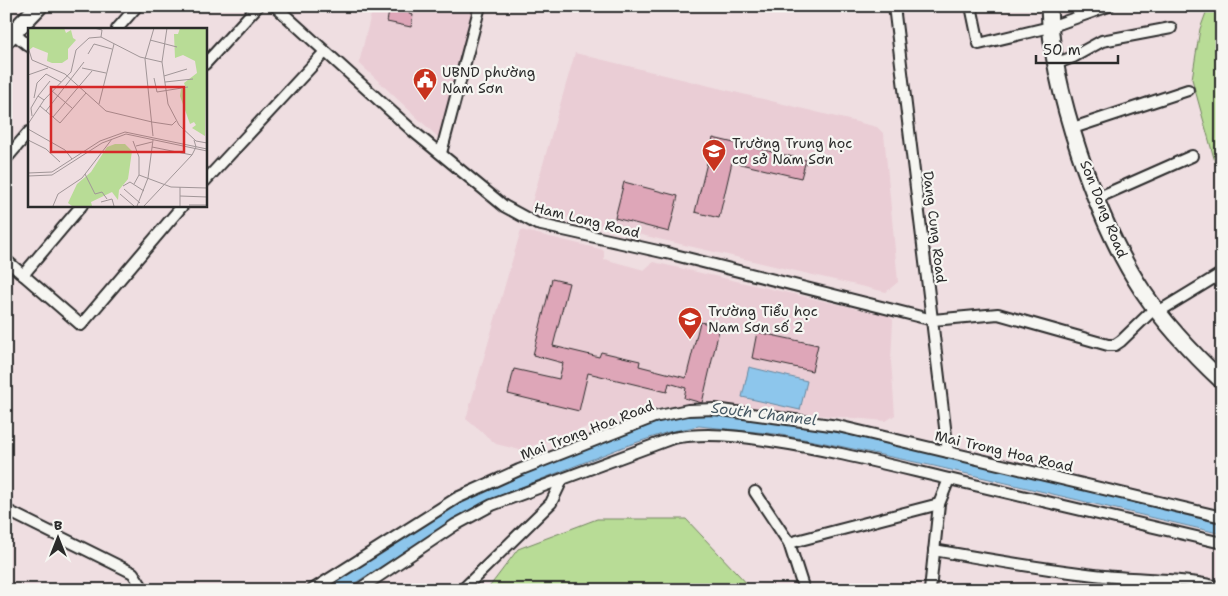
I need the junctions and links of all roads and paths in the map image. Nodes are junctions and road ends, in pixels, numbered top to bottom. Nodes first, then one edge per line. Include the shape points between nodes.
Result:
1 (39, 6) edge
2 (137, 6) edge
3 (258, 6) edge
4 (275, 6) edge
5 (480, 6) edge
6 (894, 6) edge
7 (971, 6) edge
8 (1049, 6) edge
9 (1109, 6) edge
10 (1050, 27) junction
11 (118, 28) edge
12 (1171, 28) dead end
13 (10, 36) edge
14 (28, 45) edge
15 (324, 52) junction
16 (206, 63) edge
17 (1055, 64) junction
18 (1188, 90) dead end
19 (1073, 128) junction
20 (28, 133) edge
21 (441, 154) junction
22 (1192, 156) dead end
23 (6, 159) edge
24 (206, 180) edge
25 (1096, 198) junction
26 (81, 206) edge
27 (183, 206) edge
28 (6, 260) edge
29 (1222, 273) edge
30 (24, 275) junction
31 (1157, 310) junction
32 (932, 320) junction
33 (1222, 381) edge
34 (948, 452) junction
35 (949, 479) junction
36 (562, 480) junction
37 (755, 492) dead end
38 (939, 504) junction
39 (6, 510) edge
40 (1222, 517) edge
41 (790, 543) junction
42 (1222, 543) edge
43 (934, 550) junction
44 (1222, 588) edge
45 (144, 590) edge
46 (312, 590) edge
47 (358, 590) edge
48 (462, 590) edge
49 (804, 590) edge
50 (930, 590) edge

1 - 13 main road
2 - 11 street
3 - 16 street
4 - 15 street, Ham Long Road
5 - 21 street
6 - 32 street, Dang Cung Road
7 - 10 street via 979,44
8 - 10 main road, Son Dong Road
9 - 10 street
10 - 17 main road, Son Dong Road
12 - 17 street via 1102,41 1073,58
13 - 14 street
15 - 21 street, Ham Long Road
15 - 24 street
17 - 19 main road, Son Dong Road
18 - 19 street
19 - 25 main road, Son Dong Road
20 - 23 street
21 - 32 street, Ham Long Road via 504,206 537,224
22 - 25 street
25 - 31 main road, Son Dong Road via 1124,261
26 - 30 street
27 - 30 street via 81,325
28 - 30 street
29 - 31 street
31 - 32 street, Ham Long Road via 1115,345 998,314
31 - 33 main road, Son Dong Road via 1185,346
32 - 34 street, Dang Cung Road
34 - 40 street, Mai Trong Hoa Road
34 - 46 street, Mai Trong Hoa Road via 838,426 740,413 700,409 664,415 519,470 457,498
35 - 36 street via 803,446 710,434 673,438
35 - 38 street
35 - 42 street
36 - 47 street via 475,514
36 - 48 street via 551,503
37 - 41 street
38 - 41 street
38 - 43 street
39 - 45 street via 133,573
41 - 49 street
43 - 44 street via 1027,567 1203,583
43 - 50 street

